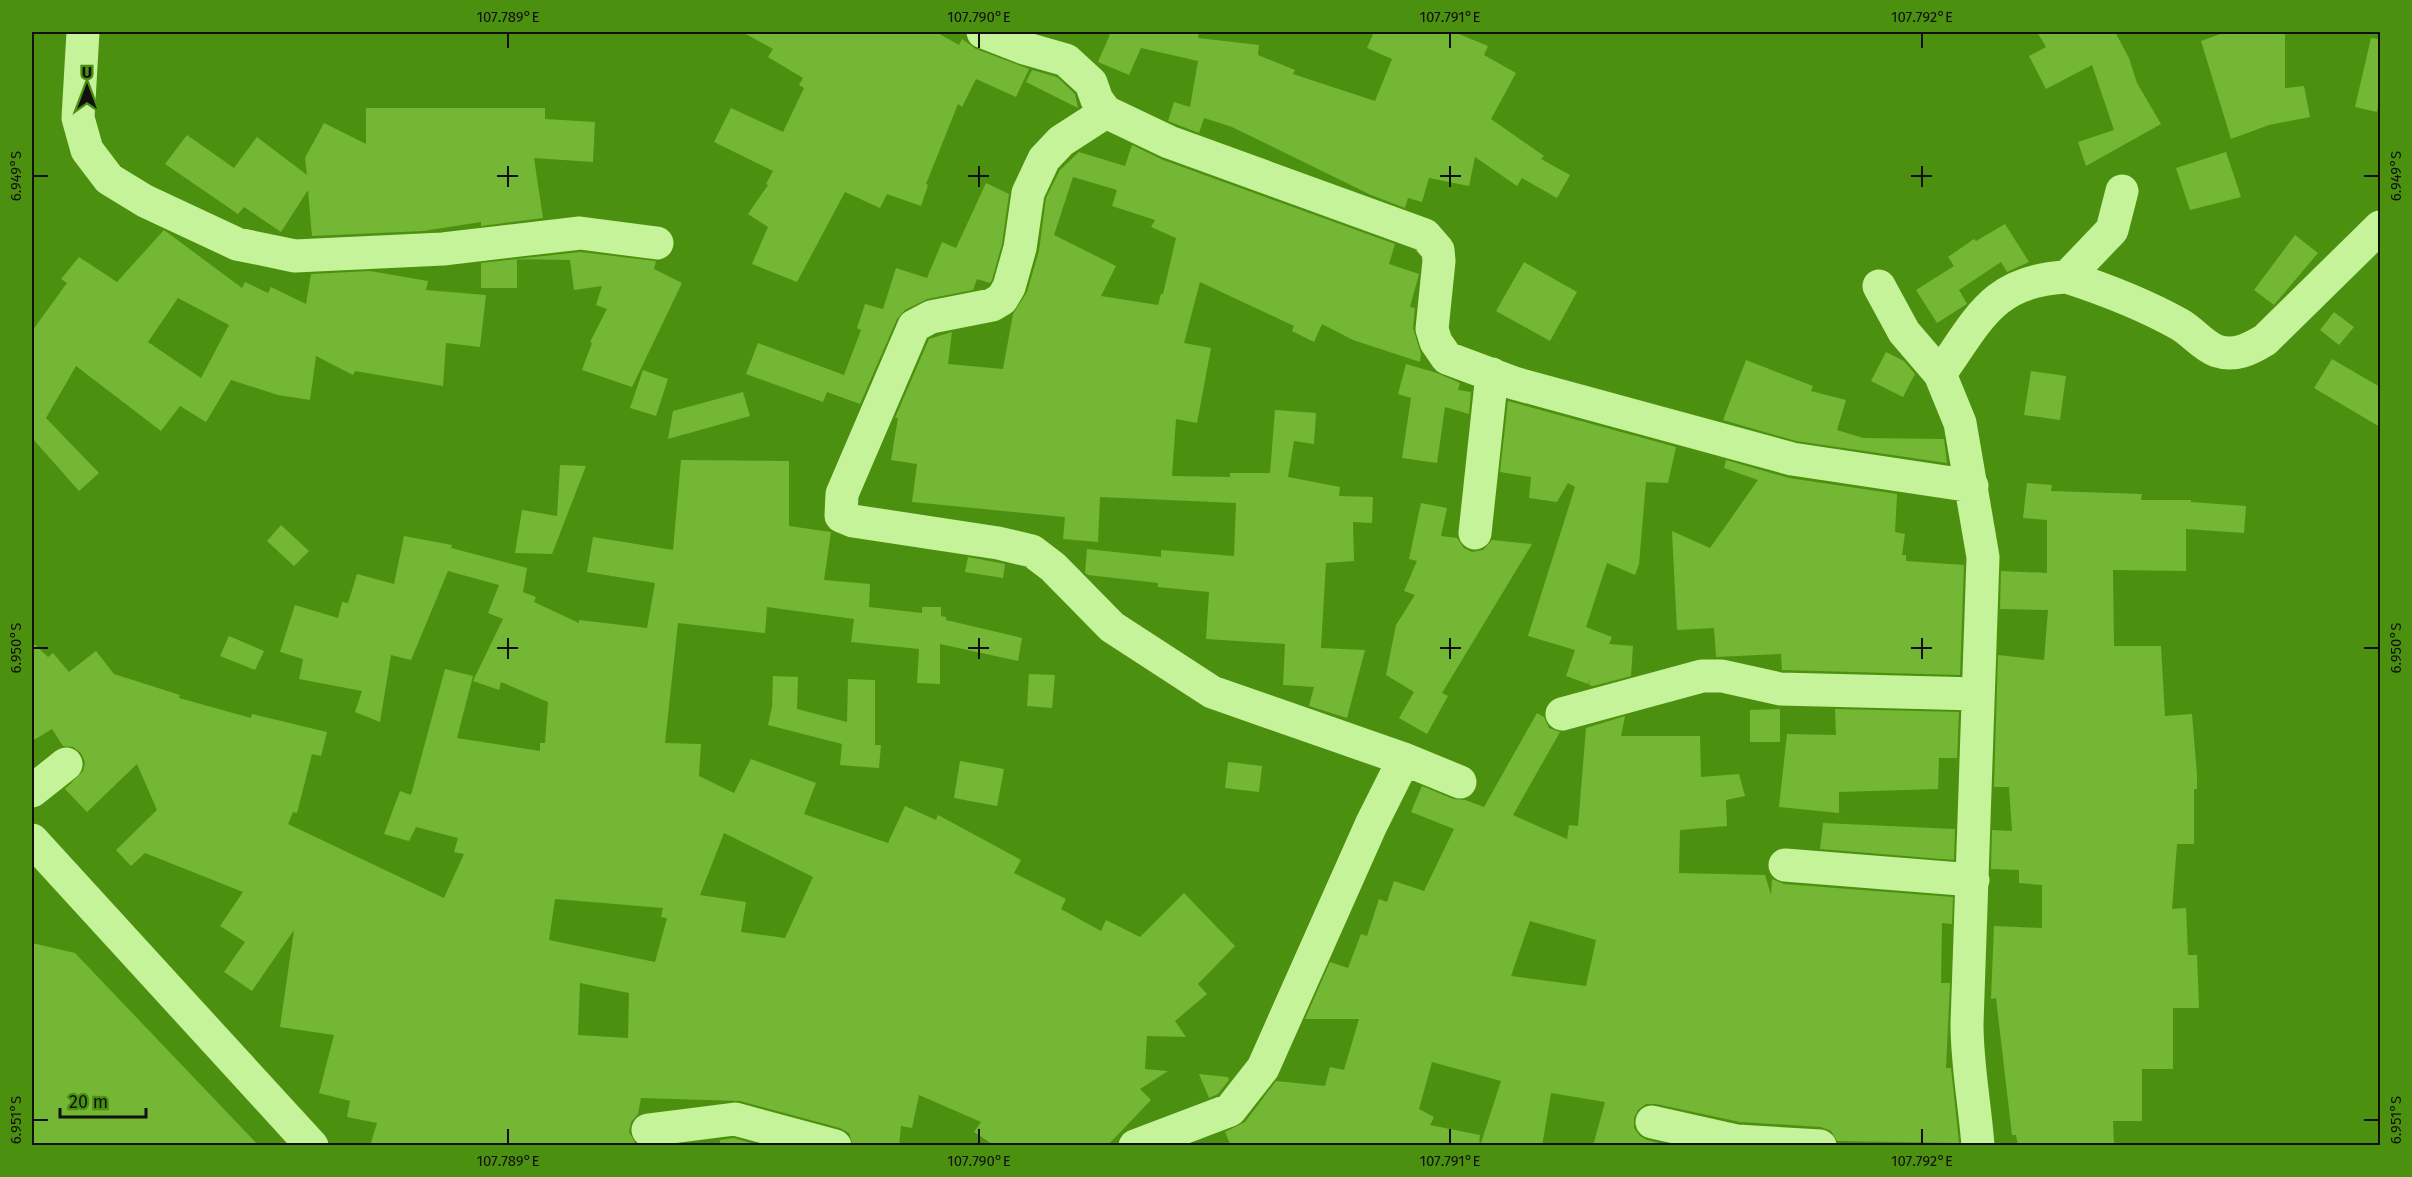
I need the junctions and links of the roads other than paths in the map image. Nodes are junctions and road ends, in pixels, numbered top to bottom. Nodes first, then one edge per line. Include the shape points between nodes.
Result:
1 (83, 32) edge
2 (983, 32) edge
3 (1106, 112) junction
4 (2122, 190) dead end
5 (2380, 227) edge
6 (657, 243) dead end
7 (2067, 277) junction
8 (1879, 286) dead end
9 (1492, 374) junction
10 (1940, 374) junction
11 (1972, 486) junction
12 (1475, 533) dead end
13 (1978, 694) junction
14 (1562, 714) dead end
15 (1404, 759) junction
16 (66, 764) dead end
17 (1460, 782) dead end
18 (32, 791) edge
19 (32, 840) edge
20 (1785, 865) dead end
21 (1973, 880) junction
22 (1652, 1122) dead end
23 (648, 1130) dead end
24 (312, 1146) edge
25 (835, 1146) edge
26 (1135, 1146) edge
27 (1820, 1146) edge
28 (1978, 1146) edge

1 - 6 street via 78,118 87,150 109,179 145,201 237,244 295,256 443,249 580,233
2 - 3 street via 1066,60 1091,84
3 - 9 street via 1169,141 1425,235 1438,250 1432,329 1436,342 1447,358
3 - 15 street via 1061,141 1044,159 1028,193 1020,248 1002,299 992,305 931,317 914,326 842,494 841,516 1032,551 1112,627 1212,692
4 - 7 street via 2112,230
5 - 7 street via 2265,340 2232,354 2216,351 2183,326 2126,297
7 - 10 street via 2043,278 2002,294 1985,311
8 - 10 street via 1904,332
9 - 11 street via 1792,459
9 - 12 street
10 - 11 street via 1960,423
11 - 13 street via 1983,557
13 - 14 street via 1780,689 1722,676 1702,676
13 - 21 street
15 - 17 street
15 - 26 street via 1263,1068 1230,1110
16 - 18 street
19 - 24 street
20 - 21 street
21 - 28 street via 1967,1063
22 - 27 street via 1737,1141
23 - 25 street via 735,1119

